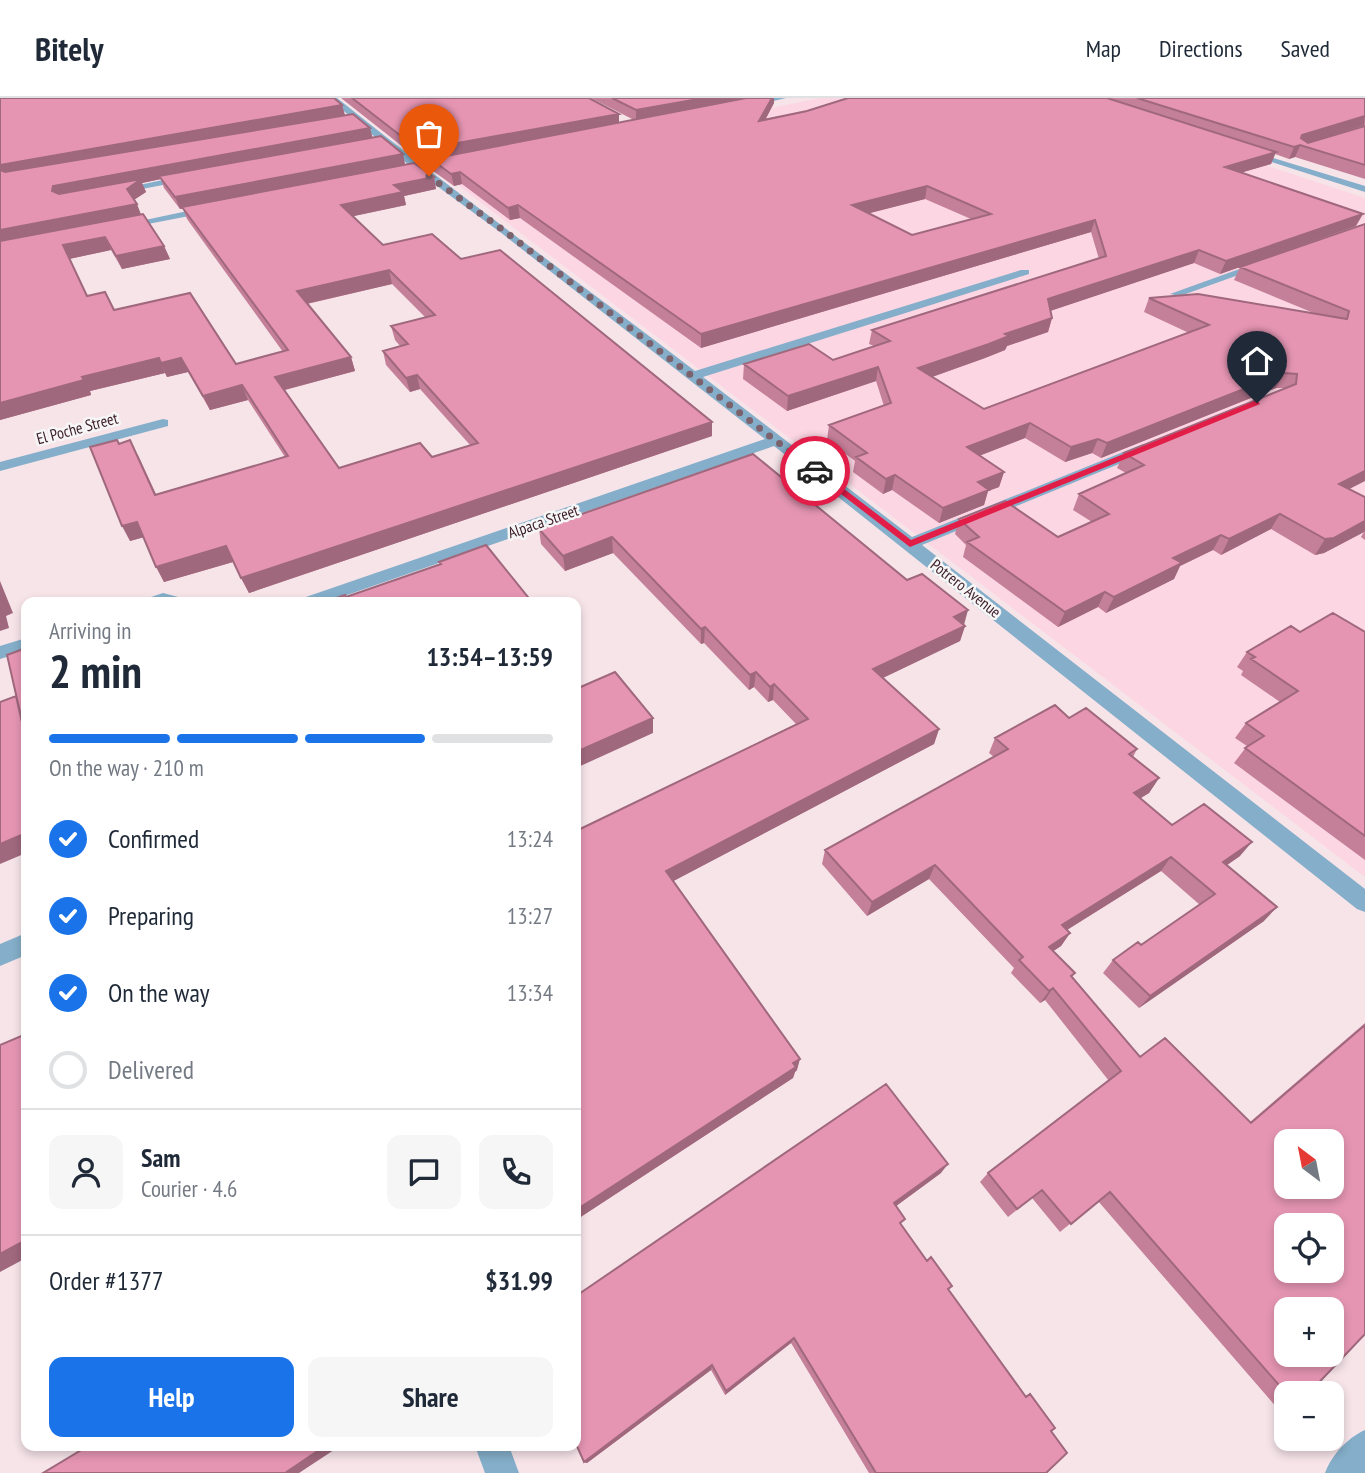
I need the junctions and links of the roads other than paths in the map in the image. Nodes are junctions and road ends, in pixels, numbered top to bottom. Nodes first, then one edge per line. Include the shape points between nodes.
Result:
1 (332, 98) edge
2 (782, 98) edge
3 (738, 107) edge
4 (360, 119) junction
5 (347, 121) edge
6 (386, 142) junction
7 (375, 144) edge
8 (1239, 148) edge
9 (436, 165) edge
10 (418, 169) junction
11 (399, 172) edge
12 (196, 177) edge
13 (1365, 189) edge
14 (106, 193) edge
15 (227, 206) edge
16 (105, 230) edge
17 (1278, 259) edge
18 (1025, 272) dead end
19 (1176, 294) edge
20 (691, 377) junction
21 (163, 423) dead end
22 (1167, 439) edge
23 (776, 440) junction
24 (0, 467) edge
25 (910, 544) junction
26 (323, 597) edge
27 (21, 646) edge
28 (0, 653) edge
29 (1365, 902) edge
30 (21, 946) edge
31 (0, 955) edge
32 (1365, 1447) edge
33 (494, 1451) edge
34 (502, 1473) edge
35 (1342, 1473) edge

1 - 4 street, Potrero Avenue
2 - 3 street
4 - 5 street
4 - 6 street, Potrero Avenue
6 - 7 street
6 - 10 street, Potrero Avenue
8 - 13 street
9 - 10 street
10 - 11 street
10 - 20 street, Potrero Avenue
12 - 14 street
15 - 16 street
17 - 19 street
18 - 20 street
20 - 23 street, Potrero Avenue
21 - 24 street, El Poche Street
22 - 25 street
23 - 25 street, Potrero Avenue
23 - 26 street, Alpaca Street
25 - 29 street, Potrero Avenue
27 - 28 street
30 - 31 street
32 - 35 street
33 - 34 street

